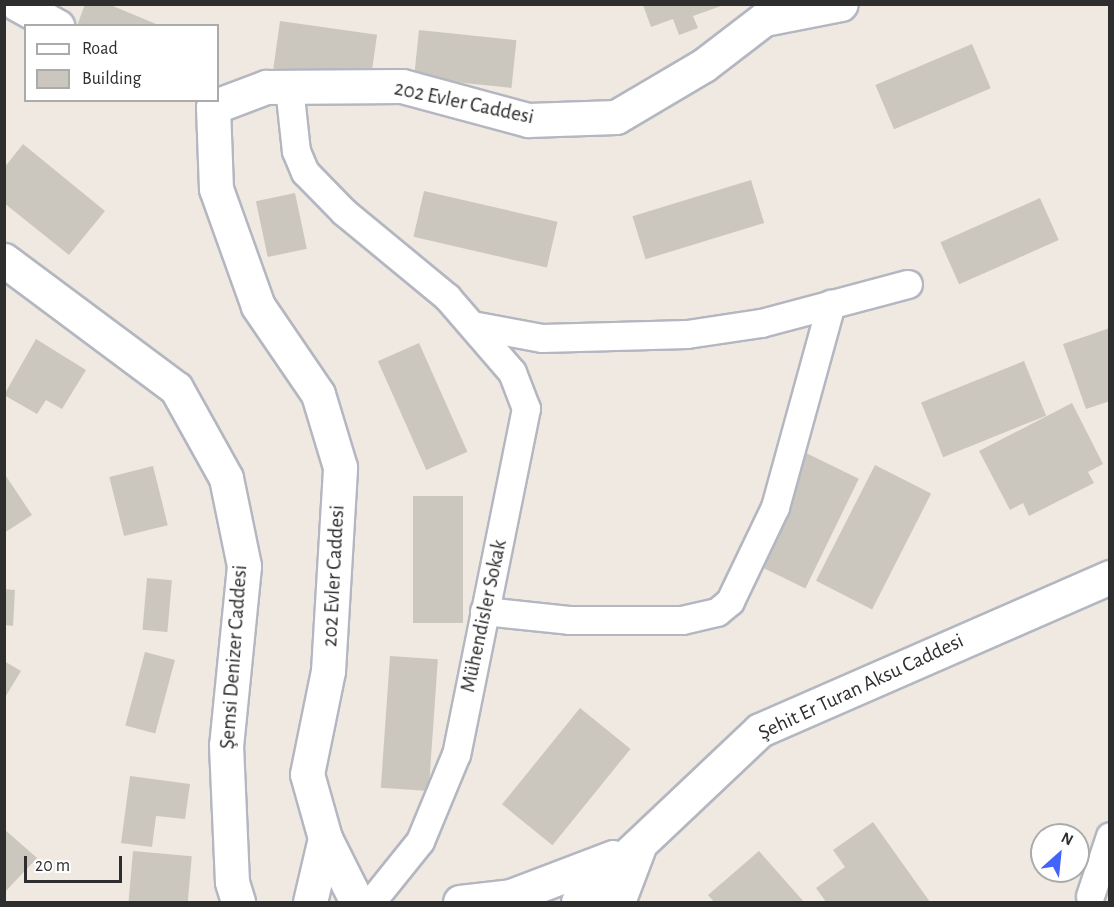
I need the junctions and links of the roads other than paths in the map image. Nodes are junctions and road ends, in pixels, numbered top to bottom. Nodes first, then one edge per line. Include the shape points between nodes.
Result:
1 (17, 4) edge
2 (841, 4) edge
3 (53, 24) edge
4 (289, 87) junction
5 (219, 101) edge
6 (207, 104) edge
7 (4, 260) edge
8 (908, 284) dead end
9 (831, 304) junction
10 (472, 325) junction
11 (1110, 577) edge
12 (484, 611) junction
13 (1110, 836) edge
14 (325, 838) junction
15 (641, 842) junction
16 (240, 896) edge
17 (1090, 896) dead end
18 (310, 903) edge
19 (357, 903) edge
20 (371, 903) edge
21 (460, 903) edge
22 (578, 903) edge
23 (618, 903) edge

1 - 3 street
2 - 4 street, 202 Evler Caddesi via 764,18 704,65 616,117 528,120 402,86
4 - 5 street, 202 Evler Caddesi via 266,87
4 - 10 street, Mühendisler Sokak via 296,151 305,172
6 - 14 street, 202 Evler Caddesi via 216,189 258,306 318,394 340,467 328,671 307,774
7 - 16 street, Şemsi Denizer Caddesi via 176,388 226,478 244,566 226,745
8 - 9 street
9 - 10 street via 761,323 687,334 542,338
9 - 12 street via 775,507 730,601 717,612 672,620 569,620
10 - 12 street, Mühendisler Sokak via 512,372 526,408
11 - 15 street, Şehit Er Turan Aksu Caddesi via 760,730
12 - 20 street, Mühendisler Sokak via 441,799 420,841
13 - 17 street
14 - 18 street, 202 Evler Caddesi
14 - 19 street, 202 Evler Caddesi
15 - 21 street, Şehit Er Turan Aksu Caddesi via 592,870 511,896
15 - 22 street, Şehit Er Turan Aksu Caddesi
15 - 23 street, Şehit Er Turan Aksu Caddesi

